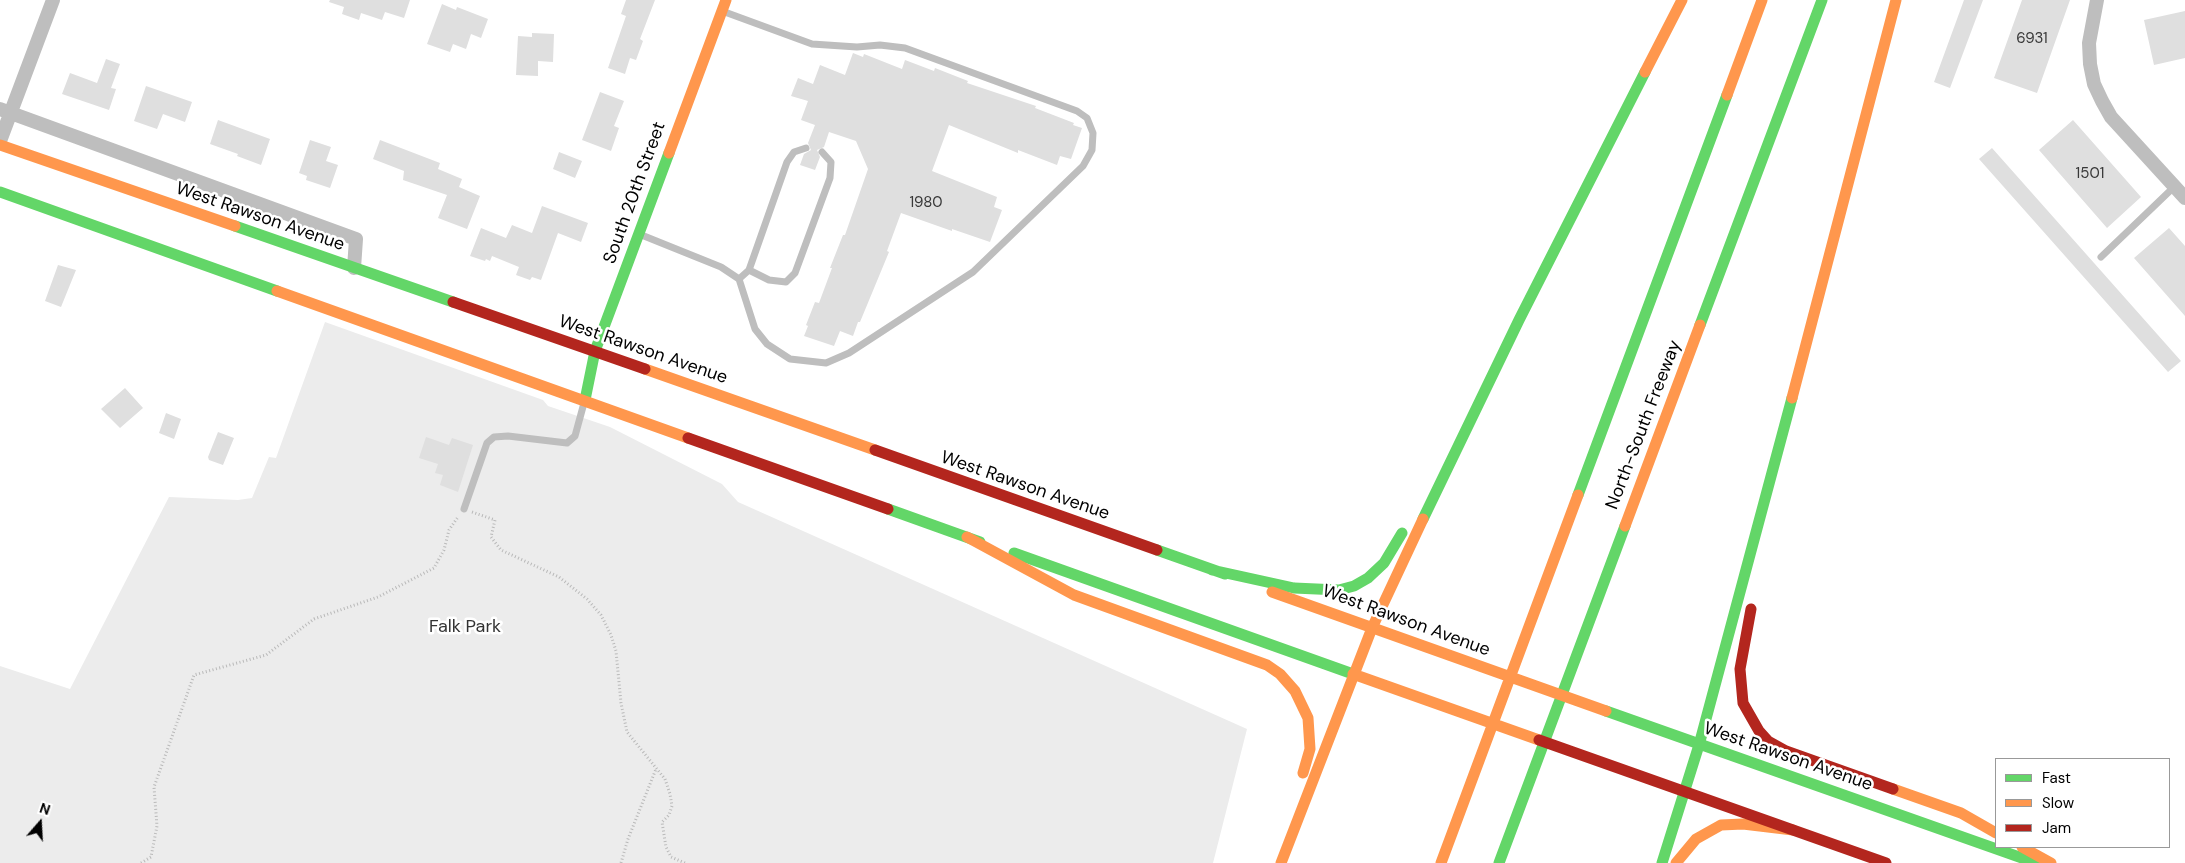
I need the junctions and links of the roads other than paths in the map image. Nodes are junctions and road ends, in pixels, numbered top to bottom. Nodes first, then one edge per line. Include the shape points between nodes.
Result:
1 (53, 0) edge
2 (1682, 0) edge
3 (1762, 0) edge
4 (1822, 0) edge
5 (1896, 0) edge
6 (2097, 0) edge
7 (724, 5) edge
8 (5, 111) edge
9 (0, 141) edge
10 (0, 145) edge
11 (806, 148) dead end
12 (822, 152) dead end
13 (2174, 187) junction
14 (0, 192) edge
15 (2185, 198) edge
16 (639, 234) junction
17 (2101, 257) dead end
18 (354, 268) junction
19 (750, 270) junction
20 (739, 279) junction
21 (595, 352) junction
22 (585, 400) junction
23 (1453, 454) junction
24 (1771, 480) junction
25 (464, 509) road end
26 (967, 537) junction
27 (1766, 542) dead end
28 (1212, 570) junction
29 (1753, 599) dead end
30 (1372, 628) junction
31 (1354, 673) junction
32 (1699, 745) junction
33 (1684, 792) junction
34 (1793, 830) junction
35 (1995, 832) edge
36 (2024, 848) edge
37 (1280, 863) edge
38 (1441, 863) edge
39 (1499, 863) edge
40 (1662, 863) edge
41 (1676, 863) edge
42 (1886, 863) edge
43 (2036, 863) edge
44 (2051, 863) edge

1 - 8 street
2 - 23 main road
3 - 38 main road, North-South Freeway
4 - 39 main road, North-South Freeway
5 - 24 main road
6 - 13 street via 2089,43 2094,84 2111,117
7 - 16 main road, South 20th Street
7 - 20 lane via 812,44 857,47 880,44 905,48 1077,111 1087,118 1093,133 1092,150 1083,166 973,272 849,353 826,363 790,359 767,344 755,329
8 - 9 street
8 - 18 street via 356,239
10 - 18 main road, West Rawson Avenue
11 - 19 lane via 794,152 787,162
12 - 19 lane via 831,162 830,178 795,273 786,282 769,280
13 - 15 street
13 - 17 lane
14 - 22 main road
16 - 20 lane via 721,267
16 - 21 main road, South 20th Street
18 - 21 main road, West Rawson Avenue
19 - 20 lane
21 - 22 main road, South 20th Street
21 - 28 main road, West Rawson Avenue
22 - 25 lane via 575,436 567,443 508,436 494,437 487,443
22 - 26 main road
23 - 28 main road via 1422,496 1384,563 1354,586 1338,590 1294,588
23 - 30 main road
24 - 27 main road
24 - 32 main road
26 - 31 main road
26 - 37 main road via 1074,595 1267,665 1288,682 1308,718 1310,749
28 - 30 main road, West Rawson Avenue
29 - 35 main road via 1740,669 1740,686 1748,715 1768,741 1786,751 1961,813
30 - 31 main road
30 - 32 main road, West Rawson Avenue
31 - 33 main road
31 - 37 main road
32 - 33 main road
32 - 43 main road, West Rawson Avenue
33 - 34 main road
33 - 40 main road
34 - 41 main road via 1743,824 1721,825 1696,839
34 - 42 main road
36 - 44 main road

